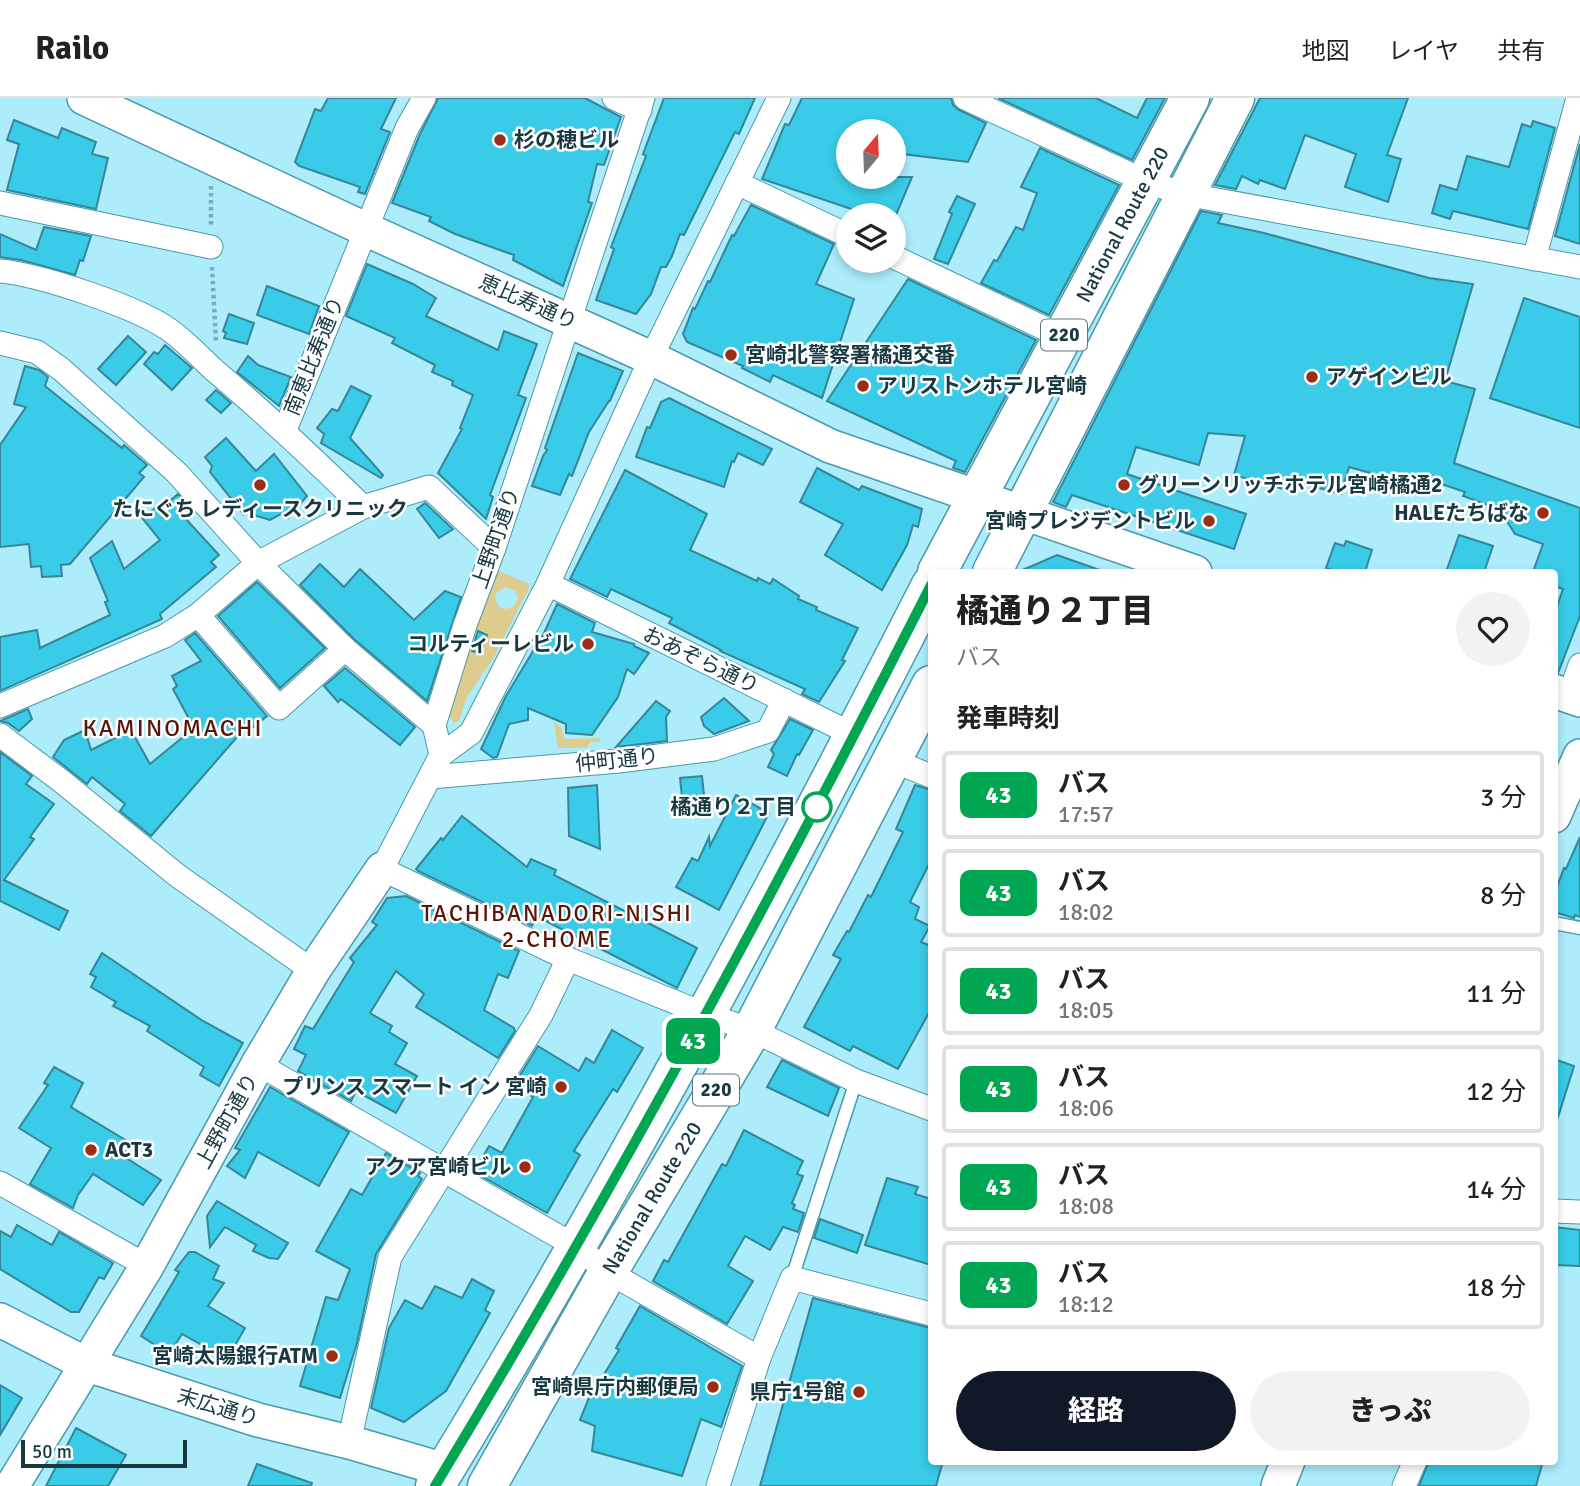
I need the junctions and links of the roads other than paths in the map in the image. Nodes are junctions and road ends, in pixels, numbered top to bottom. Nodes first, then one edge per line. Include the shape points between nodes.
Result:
1 (424, 98) edge
2 (614, 98) edge
3 (779, 98) edge
4 (965, 98) edge
5 (1190, 98) edge
6 (1235, 98) edge
7 (1578, 98) edge
8 (88, 99) edge
9 (642, 104) edge
10 (1147, 182) junction
11 (737, 183) junction
12 (1185, 194) junction
13 (0, 203) edge
14 (365, 229) junction
15 (836, 230) edge
16 (211, 247) dead end
17 (1534, 259) junction
18 (906, 263) edge
19 (1580, 267) edge
20 (0, 271) edge
21 (570, 321) junction
22 (1063, 337) junction
23 (0, 343) edge
24 (651, 358) junction
25 (285, 430) junction
26 (976, 496) junction
27 (363, 507) junction
28 (1024, 514) junction
29 (494, 548) junction
30 (258, 563) junction
31 (1151, 565) edge
32 (939, 569) edge
33 (994, 569) edge
34 (1176, 569) edge
35 (548, 584) junction
36 (928, 591) edge
37 (198, 615) junction
38 (345, 649) junction
39 (1580, 665) edge
40 (928, 691) edge
41 (1568, 696) edge
42 (784, 701) junction
43 (0, 706) edge
44 (434, 726) junction
45 (0, 735) edge
46 (855, 735) junction
47 (441, 755) junction
48 (1580, 755) edge
49 (891, 760) junction
50 (928, 775) edge
51 (430, 777) junction
52 (1558, 807) edge
53 (382, 869) junction
54 (1558, 924) edge
55 (1580, 928) edge
56 (568, 959) junction
57 (313, 971) junction
58 (707, 1015) junction
59 (752, 1030) junction
60 (258, 1064) junction
61 (856, 1081) junction
62 (928, 1107) edge
63 (444, 1171) junction
64 (0, 1183) edge
65 (1558, 1211) edge
66 (1580, 1212) edge
67 (577, 1247) junction
68 (147, 1266) junction
69 (608, 1272) junction
70 (793, 1278) junction
71 (928, 1313) edge
72 (0, 1321) edge
73 (759, 1358) junction
74 (88, 1365) junction
75 (349, 1442) junction
76 (1286, 1465) edge
77 (1413, 1465) edge
78 (440, 1478) edge
79 (12, 1486) edge
80 (487, 1486) edge
81 (718, 1486) edge
82 (1278, 1486) edge
83 (1404, 1486) edge

1 - 14 street, 南恵比寿通り
2 - 9 street
3 - 11 street, 上野町通り
4 - 10 street
5 - 10 highway, National Route 220 / 220
6 - 12 highway, National Route 220 / 220
7 - 17 street
8 - 14 street, 恵比寿通り
9 - 21 street, 上野町通り
10 - 12 street
10 - 22 highway, National Route 220 / 220
11 - 15 street
11 - 24 street, 上野町通り
12 - 17 street
12 - 28 highway, National Route 220 / 220
13 - 16 street
14 - 21 street, 恵比寿通り
14 - 25 street, 南恵比寿通り
17 - 19 street
18 - 22 street
20 - 25 street via 65,287 141,314 170,331
21 - 24 street, 恵比寿通り
21 - 29 street, 上野町通り
22 - 26 highway, National Route 220 / 220
23 - 30 street via 37,352 61,369 177,473
24 - 26 street, 恵比寿通り via 830,446
24 - 35 street, 上野町通り
25 - 27 street, 南恵比寿通り
26 - 28 street, 恵比寿通り
26 - 32 highway, National Route 220 / 220
27 - 29 street via 429,487
27 - 30 street
28 - 31 street, 恵比寿通り
28 - 33 highway, National Route 220 / 220
29 - 44 street, 上野町通り
30 - 37 street
30 - 38 street
31 - 34 street, 恵比寿通り
35 - 42 street, おあぞら通り
35 - 47 street, 上野町通り via 471,733
36 - 46 highway, National Route 220 / 220
37 - 38 street via 279,708
37 - 43 street via 165,636
38 - 44 street
39 - 41 street
40 - 49 highway, National Route 220 / 220
42 - 46 street, おあぞら通り
42 - 51 street, 仲町通り via 768,730 714,749
44 - 47 street
45 - 57 street via 177,876
46 - 58 highway, National Route 220 / 220
47 - 51 street, 上野町通り
48 - 52 street
49 - 50 street
49 - 59 highway, National Route 220 / 220
51 - 53 street, 上野町通り
53 - 56 street
53 - 57 street, 上野町通り
54 - 55 lane
56 - 58 street
56 - 63 street via 541,1015
57 - 60 street, 上野町通り
58 - 59 street
58 - 67 highway, National Route 220 / 220
59 - 61 street
59 - 69 highway, National Route 220 / 220
60 - 63 street
60 - 68 street, 上野町通り
61 - 62 street
61 - 70 lane
63 - 67 street
63 - 75 street via 390,1257
64 - 68 street
65 - 66 street
67 - 69 street
67 - 78 highway, National Route 220 / 220
68 - 74 street, 上野町通り
69 - 73 street
69 - 80 highway, National Route 220 / 220
70 - 71 street
70 - 73 street
72 - 74 street, 末広通り
73 - 81 street
74 - 75 street, 末広通り via 258,1420
74 - 79 street, 上野町通り
75 - 78 street, 末広通り
76 - 82 street
77 - 83 street

